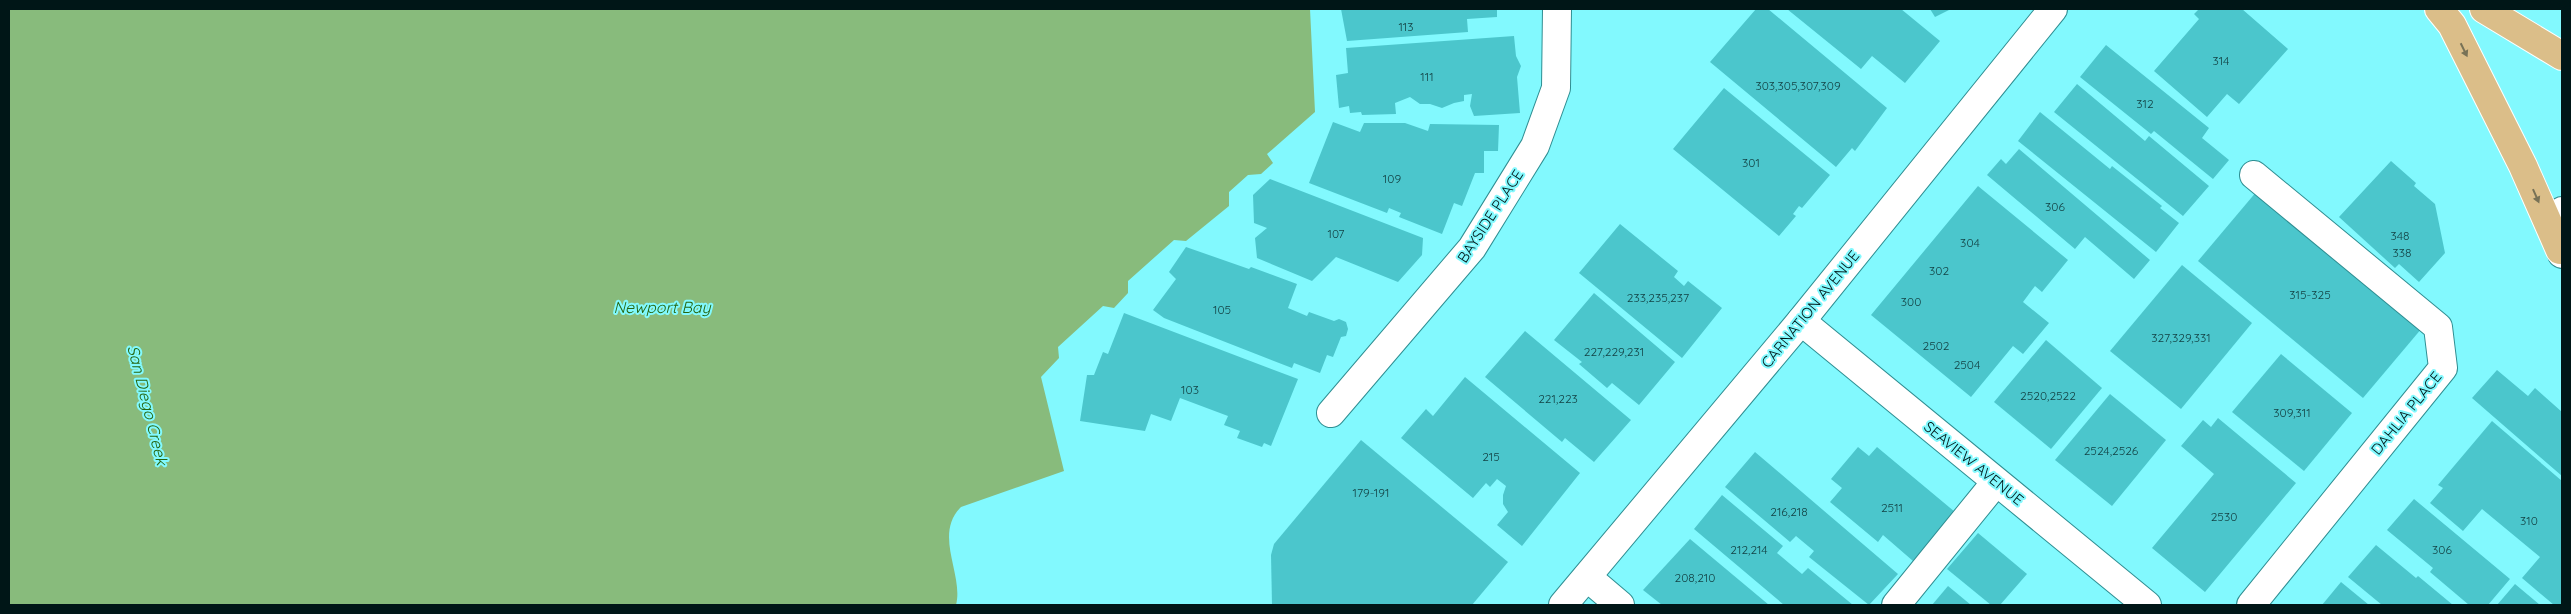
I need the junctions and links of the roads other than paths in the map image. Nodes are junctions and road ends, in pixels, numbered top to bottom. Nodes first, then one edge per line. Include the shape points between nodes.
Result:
1 (1557, 9) edge
2 (2053, 9) edge
3 (2439, 9) edge
4 (2484, 9) edge
5 (2562, 56) edge
6 (2254, 175) dead end
7 (2562, 211) edge
8 (2561, 252) edge
9 (1801, 321) junction
10 (1331, 413) dead end
11 (1996, 482) junction
12 (1586, 577) junction
13 (1563, 605) edge
14 (1620, 605) edge
15 (1896, 605) edge
16 (2147, 605) edge
17 (2251, 605) edge

1 - 10 street, BAYSIDE PLACE via 1556,88 1535,146 1472,248
2 - 9 street, CARNATION AVENUE
3 -> 8 main road via 2452,25 2523,166
4 - 5 main road
6 - 17 street, DAHLIA PLACE via 2438,327 2443,368
7 - 8 street via 2559,224
9 - 11 street, SEAVIEW AVENUE
9 - 12 street, CARNATION AVENUE
11 - 15 street
11 - 16 street, SEAVIEW AVENUE
12 - 13 street, CARNATION AVENUE
12 - 14 street

